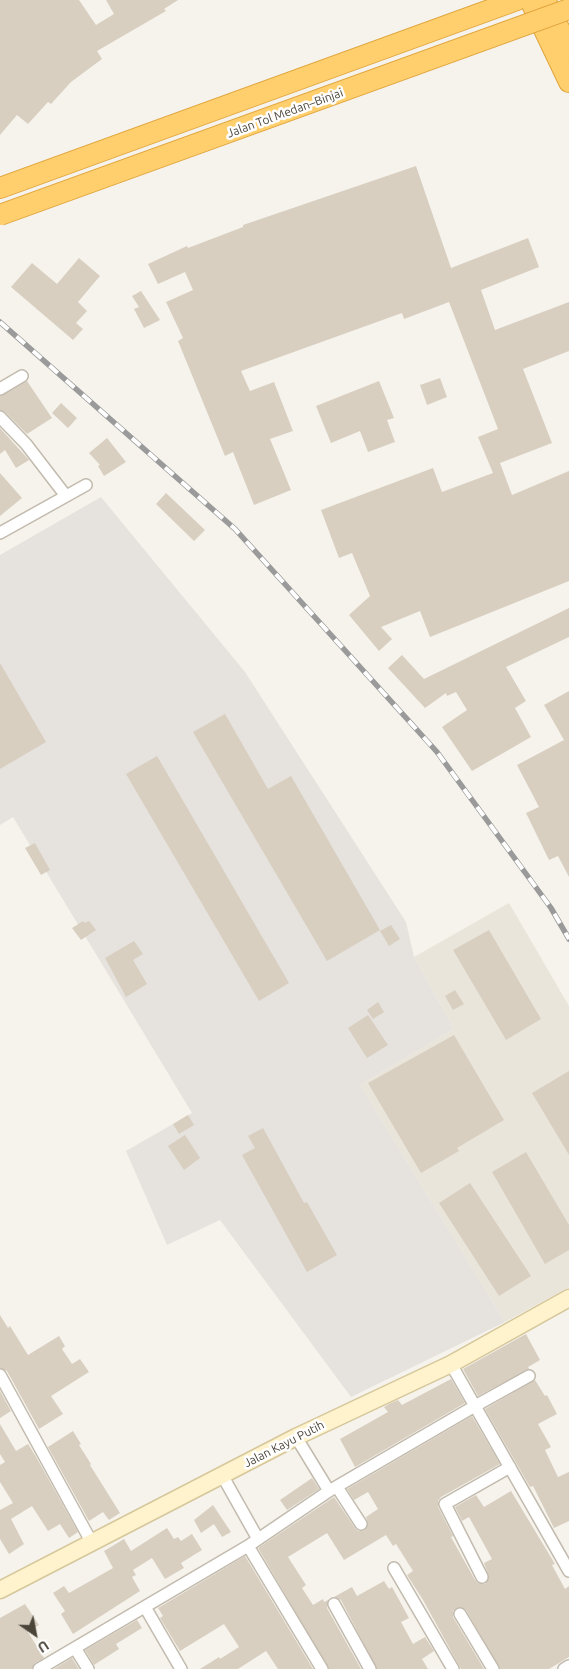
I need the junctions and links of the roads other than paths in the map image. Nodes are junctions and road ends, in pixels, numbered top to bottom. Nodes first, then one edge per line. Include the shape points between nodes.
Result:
1 (517, 0) edge
2 (530, 0) edge
3 (545, 0) edge
4 (569, 9) edge
5 (569, 48) edge
6 (569, 82) edge
7 (0, 188) edge
8 (0, 215) edge
9 (22, 376) dead end
10 (0, 389) edge
11 (0, 417) edge
12 (86, 485) dead end
13 (66, 496) junction
14 (0, 533) edge
15 (569, 1298) edge
16 (451, 1364) junction
17 (0, 1376) edge
18 (529, 1376) dead end
19 (475, 1406) junction
20 (296, 1437) junction
21 (510, 1467) junction
22 (222, 1475) junction
23 (333, 1489) junction
24 (361, 1524) dead end
25 (258, 1539) junction
26 (92, 1543) junction
27 (248, 1546) junction
28 (567, 1563) edge
29 (394, 1568) dead end
30 (482, 1576) dead end
31 (0, 1590) edge
32 (334, 1604) dead end
33 (144, 1607) junction
34 (460, 1614) dead end
35 (75, 1648) junction
36 (569, 1666) edge
37 (41, 1669) edge
38 (88, 1669) edge
39 (181, 1669) edge
40 (322, 1669) edge
41 (370, 1669) edge
42 (453, 1669) edge
43 (493, 1669) edge
44 (564, 1669) edge

1 - 7 highway
2 - 6 highway
3 - 5 highway
4 - 8 highway, Jalan Tol Medan–Binjai, bridge
9 - 10 street
11 - 13 street via 26,444
12 - 13 street
13 - 14 street
15 - 16 street, Jalan Kayu Putih
16 - 19 street
16 - 20 street, Jalan Kayu Putih
17 - 26 street
18 - 19 street
19 - 21 street
19 - 23 street
20 - 22 street, Jalan Kayu Putih
20 - 23 street
21 - 28 street
21 - 30 street via 445,1504
22 - 25 street
22 - 26 street, Jalan Kayu Putih
23 - 24 street
23 - 25 street
25 - 27 street
26 - 31 street, Jalan Kayu Putih
27 - 33 street
27 - 40 street
29 - 42 street
32 - 41 street
33 - 35 street
33 - 39 street
34 - 43 street
35 - 37 street
35 - 38 street
36 - 44 street

